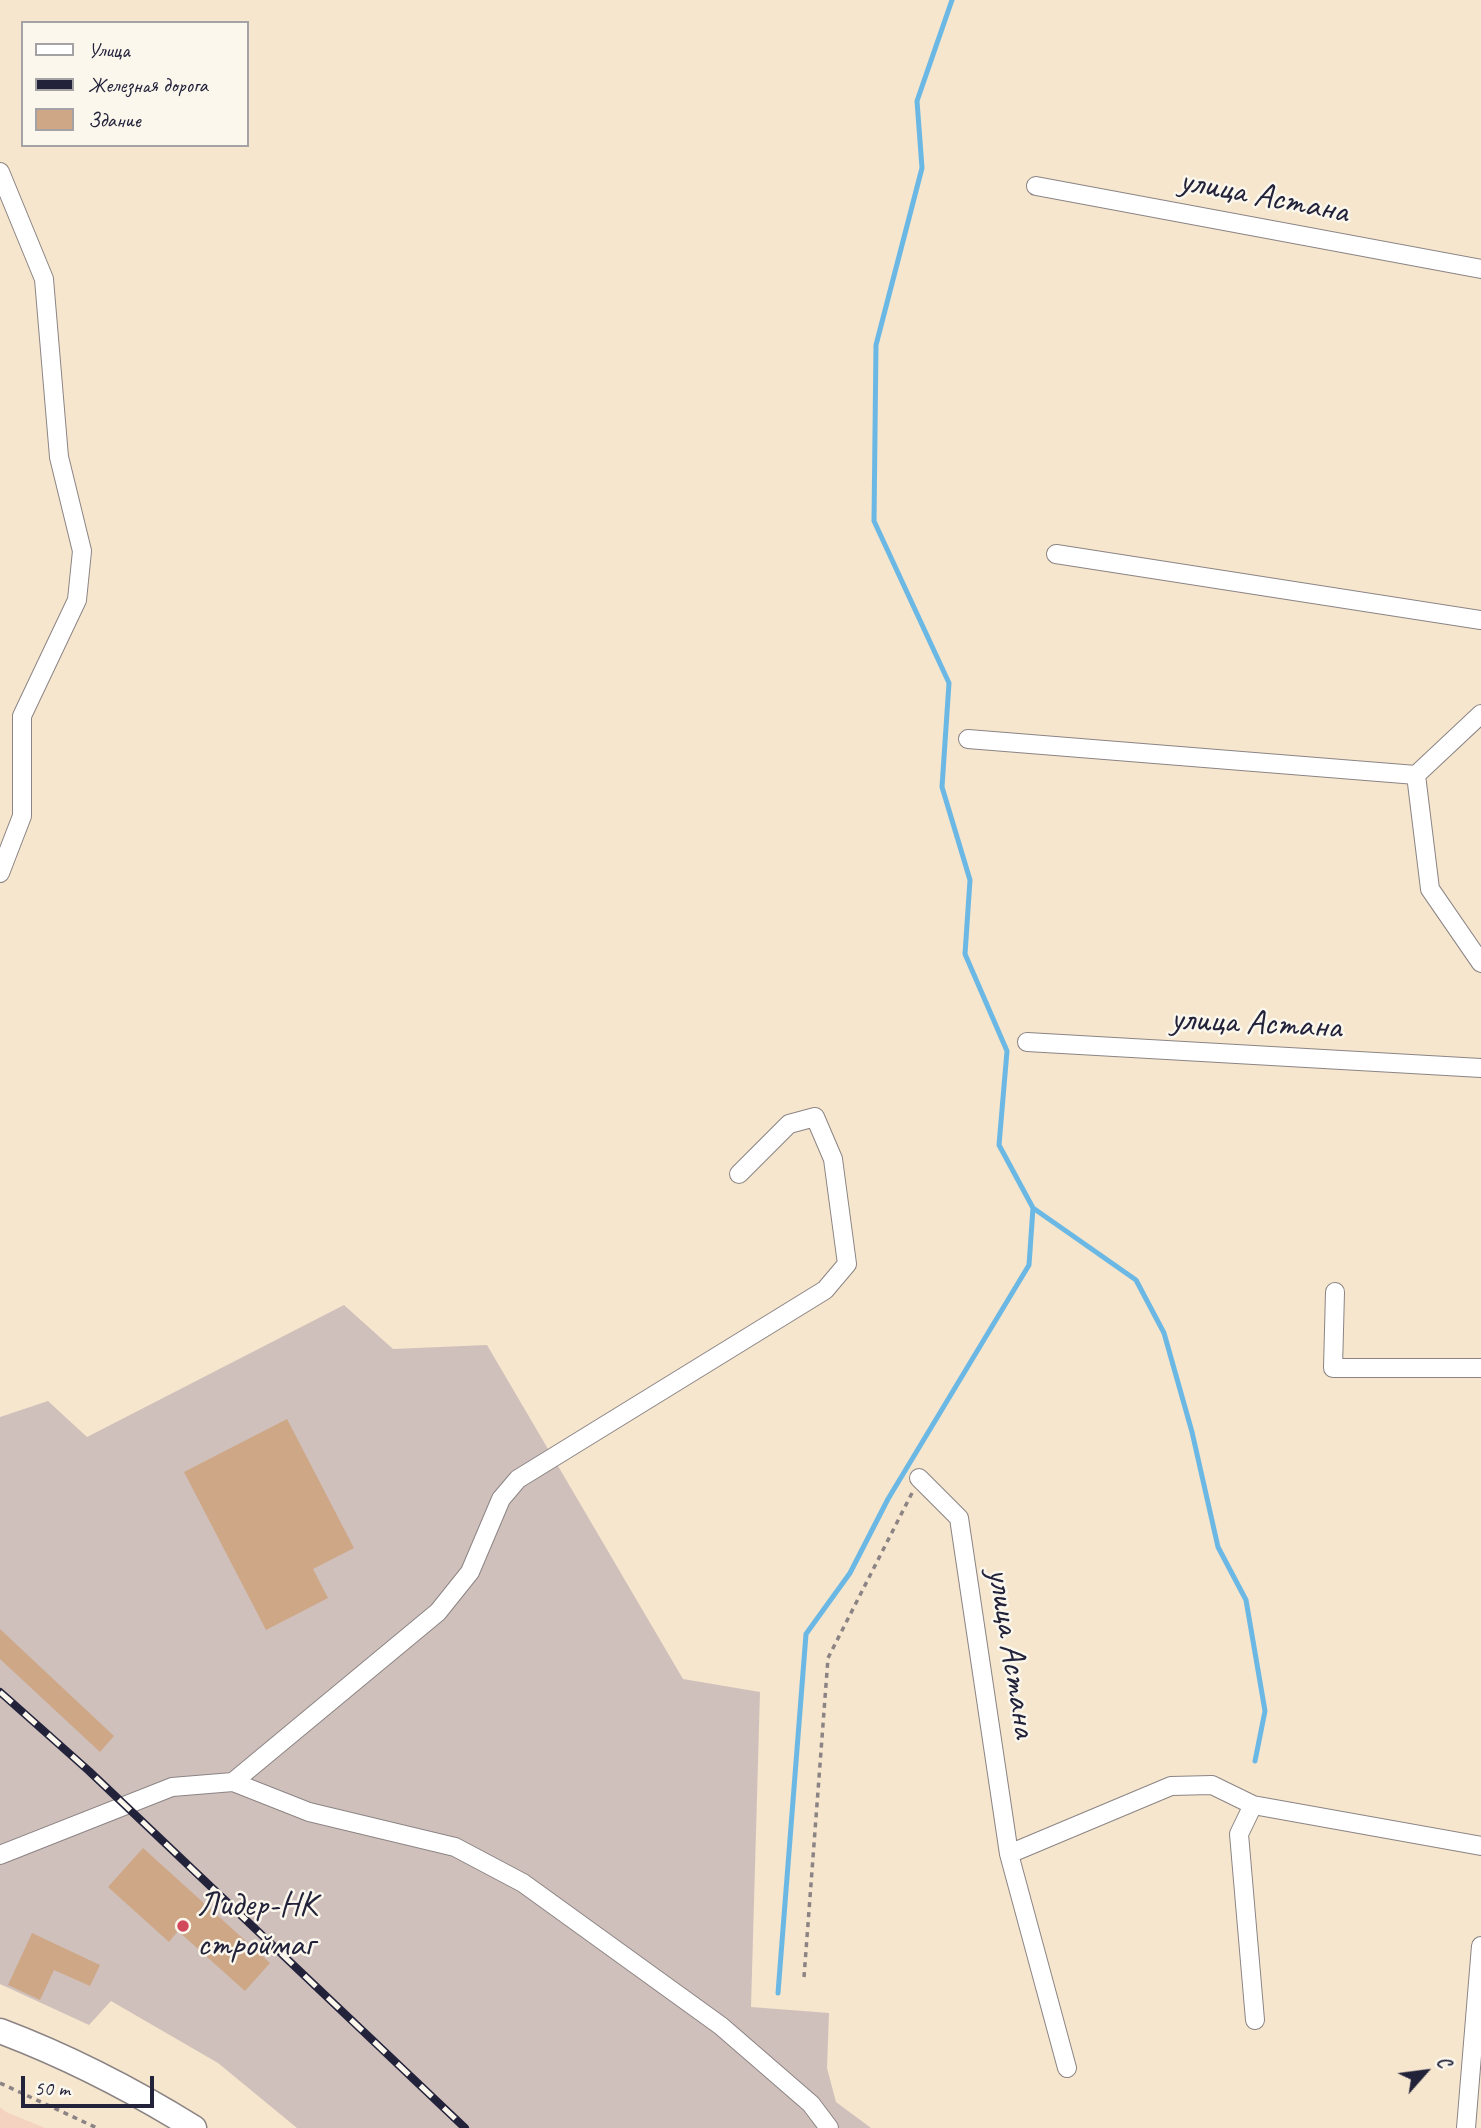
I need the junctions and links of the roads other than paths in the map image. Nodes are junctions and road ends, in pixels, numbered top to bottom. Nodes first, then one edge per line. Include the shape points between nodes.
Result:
1 (0, 172) edge
2 (1035, 187) dead end
3 (1481, 269) edge
4 (1056, 554) dead end
5 (1481, 620) edge
6 (1481, 714) edge
7 (968, 739) dead end
8 (1416, 775) junction
9 (0, 873) edge
10 (1481, 963) edge
11 (1027, 1042) dead end
12 (1481, 1068) edge
13 (738, 1174) dead end
14 (1335, 1292) dead end
15 (1481, 1368) edge
16 (919, 1478) road end
17 (233, 1782) junction
18 (1253, 1805) junction
19 (1481, 1846) edge
20 (1009, 1854) junction
21 (0, 1855) edge
22 (1481, 1946) edge
23 (1255, 2020) dead end
24 (0, 2031) edge
25 (1067, 2068) dead end
26 (194, 2128) edge
27 (829, 2128) edge
28 (1466, 2128) edge

1 - 9 street via 44,279 60,457 82,551 77,600 22,716 22,816
2 - 3 street, улица Астана
4 - 5 street
6 - 8 street
7 - 8 street
8 - 10 street via 1430,889
11 - 12 street, улица Астана
13 - 17 street via 789,1124 815,1117 833,1159 847,1264 825,1290 518,1479 501,1499 470,1572 438,1612
14 - 15 street via 1333,1368
16 - 20 street, улица Астана via 958,1518
17 - 21 street via 172,1787
17 - 27 street via 309,1812 455,1846 523,1883 721,2026 811,2104
18 - 19 street
18 - 20 street via 1212,1785 1171,1786
18 - 23 street via 1238,1834
20 - 25 street, улица Астана
22 - 28 street
24 - 26 highway via 129,2088

